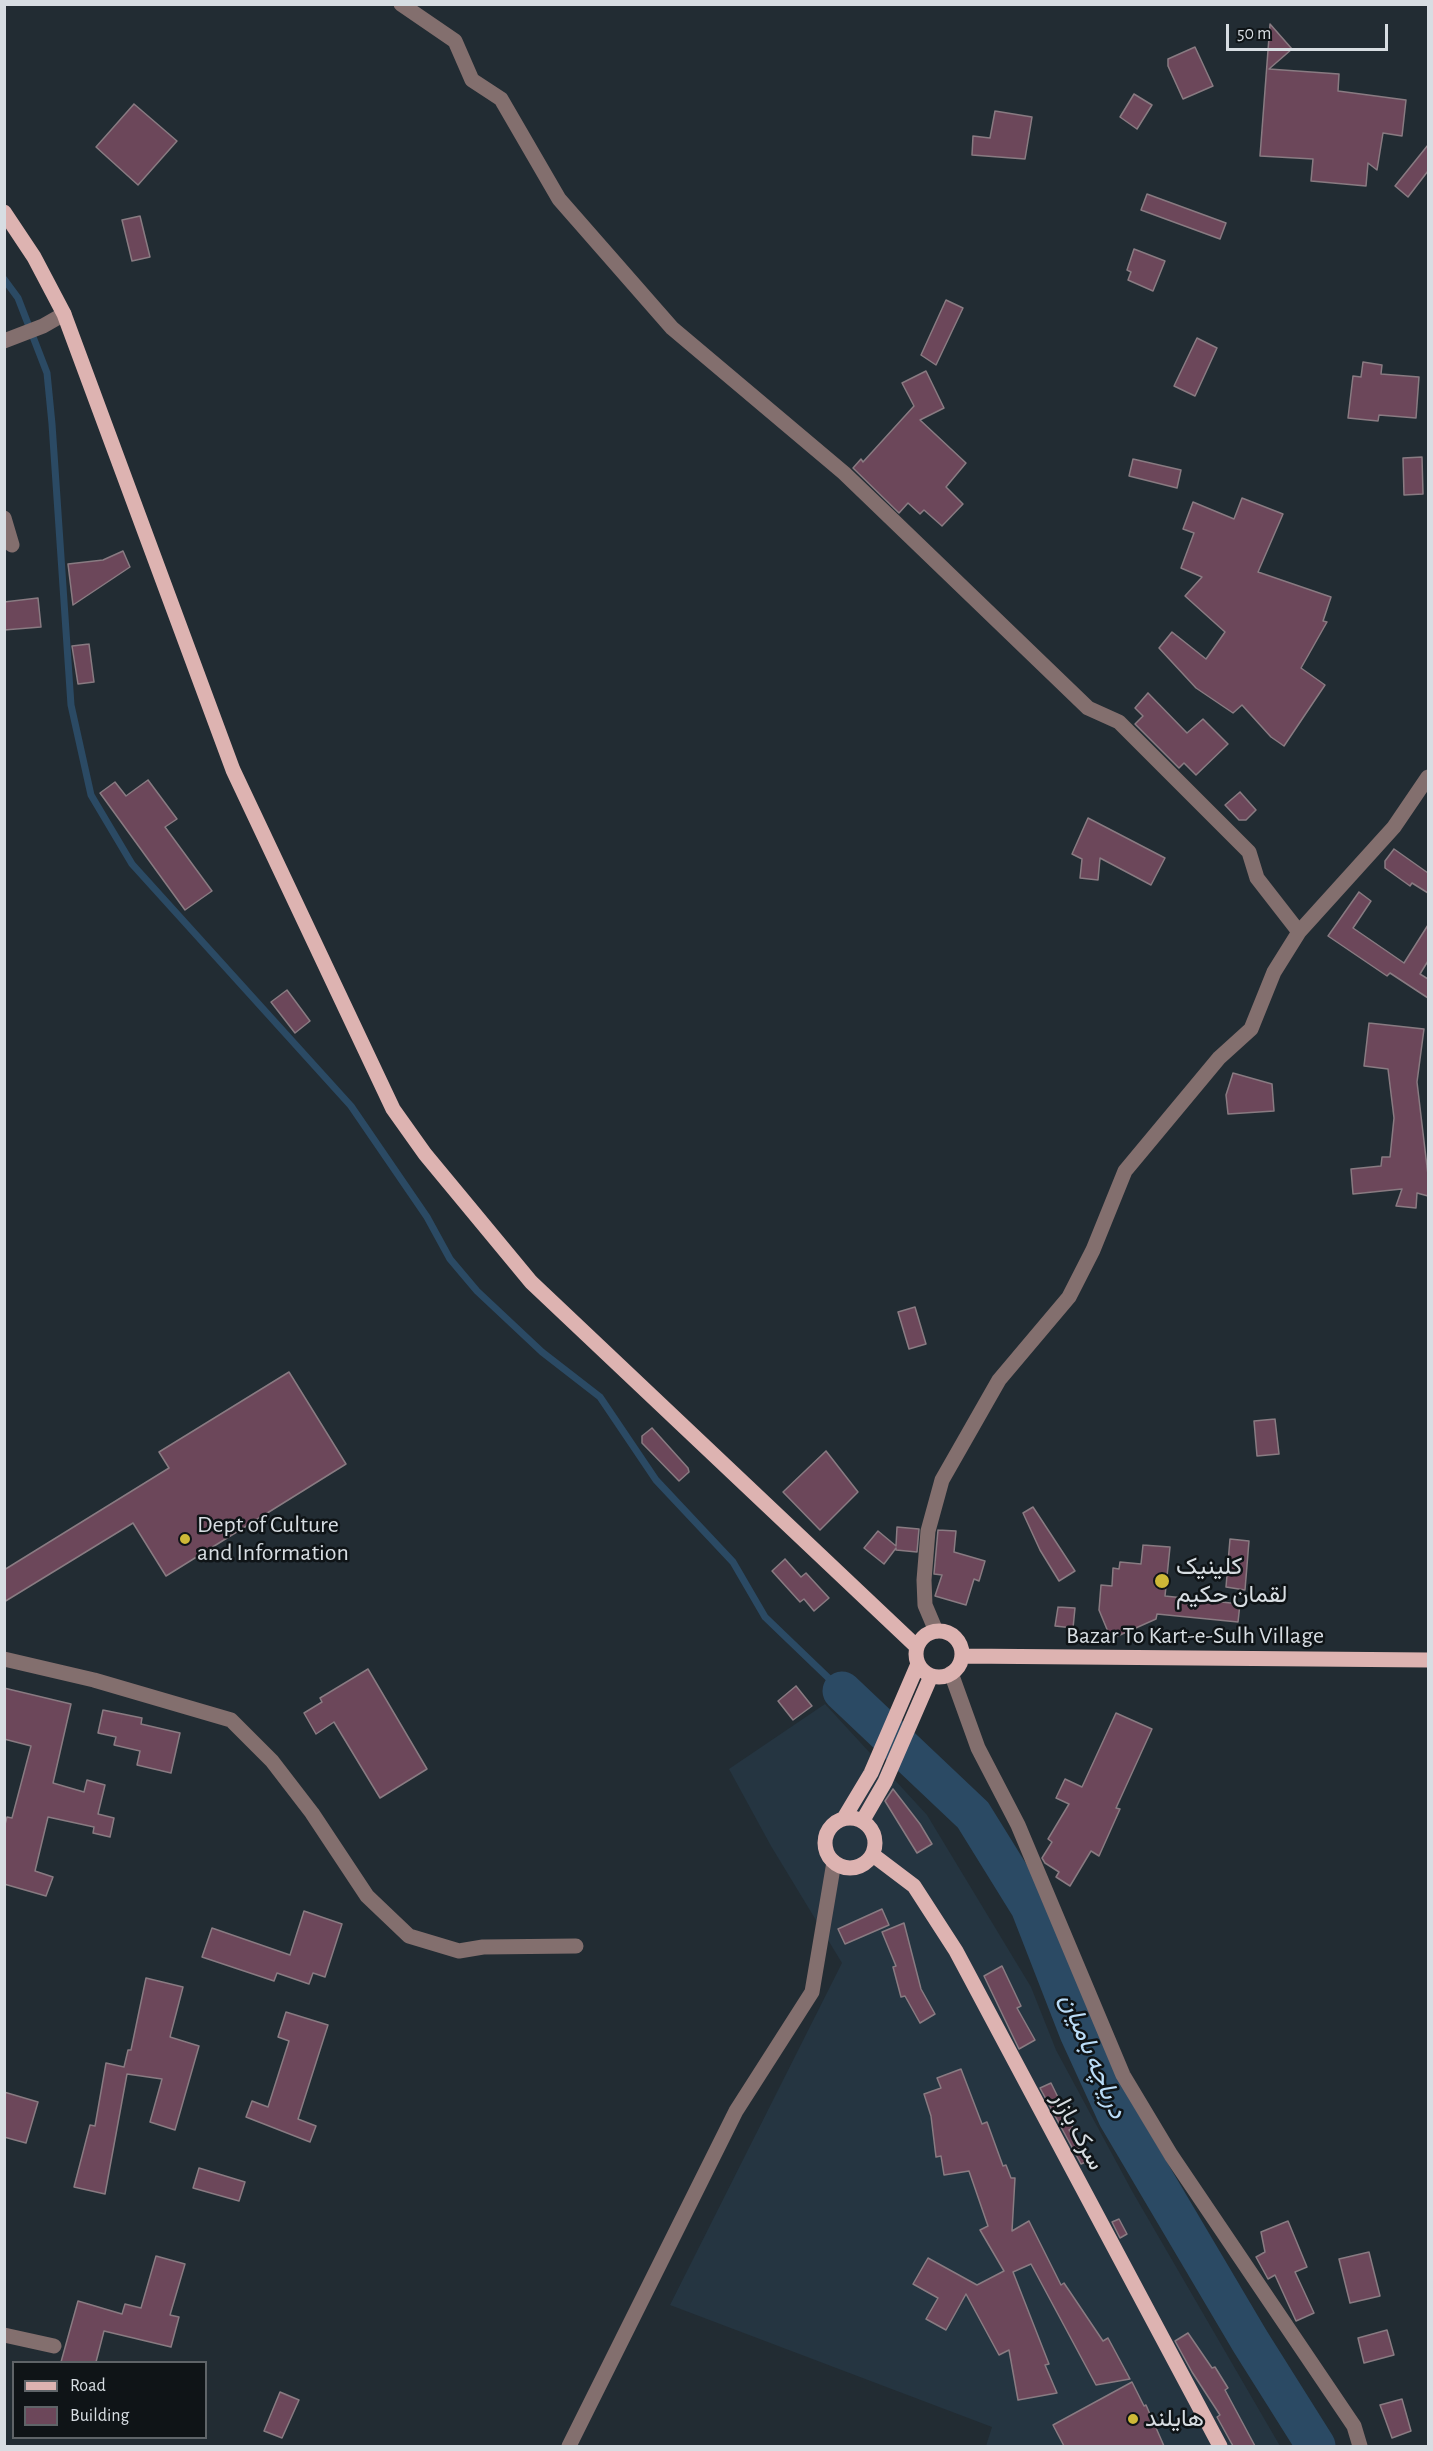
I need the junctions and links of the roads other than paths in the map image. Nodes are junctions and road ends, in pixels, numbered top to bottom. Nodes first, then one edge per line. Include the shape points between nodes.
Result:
1 (402, 4) edge
2 (4, 212) edge
3 (64, 314) junction
4 (4, 341) edge
5 (4, 518) edge
6 (12, 545) dead end
7 (1428, 777) edge
8 (1299, 932) junction
9 (936, 1631) junction
10 (917, 1647) junction
11 (962, 1656) junction
12 (4, 1659) edge
13 (1428, 1660) edge
14 (918, 1664) junction
15 (951, 1673) junction
16 (931, 1676) junction
17 (844, 1818) junction
18 (863, 1820) junction
19 (873, 1855) junction
20 (834, 1862) junction
21 (576, 1946) dead end
22 (4, 2335) edge
23 (54, 2346) dead end
24 (569, 2446) edge
25 (1220, 2446) edge
26 (1360, 2446) edge

1 - 8 street via 455,41 472,80 501,99 559,199 672,328 844,472 1088,708 1119,722 1249,852 1257,878
2 - 3 main road via 34,256
3 - 4 street
3 - 10 main road via 233,770 393,1108 425,1154 531,1282
5 - 6 street
7 - 8 street via 1394,827
8 - 9 street via 1274,972 1251,1029 1219,1058 1125,1171 1069,1297 999,1380 942,1480 928,1531 924,1580 926,1605
9 - 10 main road via 924,1636
9 - 11 main road via 955,1637
10 - 14 main road
11 - 13 main road, Bazar To Kart-e-Sulh Village
11 - 15 main road
12 - 21 street via 94,1680 231,1720 272,1761 367,1896 410,1936 459,1951
14 - 16 main road
14 - 17 main road via 871,1773
15 - 16 main road
15 - 26 street via 978,1748 1018,1825 1123,2075 1171,2155 1354,2426
16 - 18 main road via 885,1782
17 - 18 main road
17 - 20 main road via 832,1825 825,1837 826,1851
18 - 19 main road via 876,1839
19 - 20 main road via 855,1868 847,1869
19 - 25 main road, سرک بازار via 914,1886 956,1951
20 - 24 street via 812,1992 736,2111
22 - 23 street

